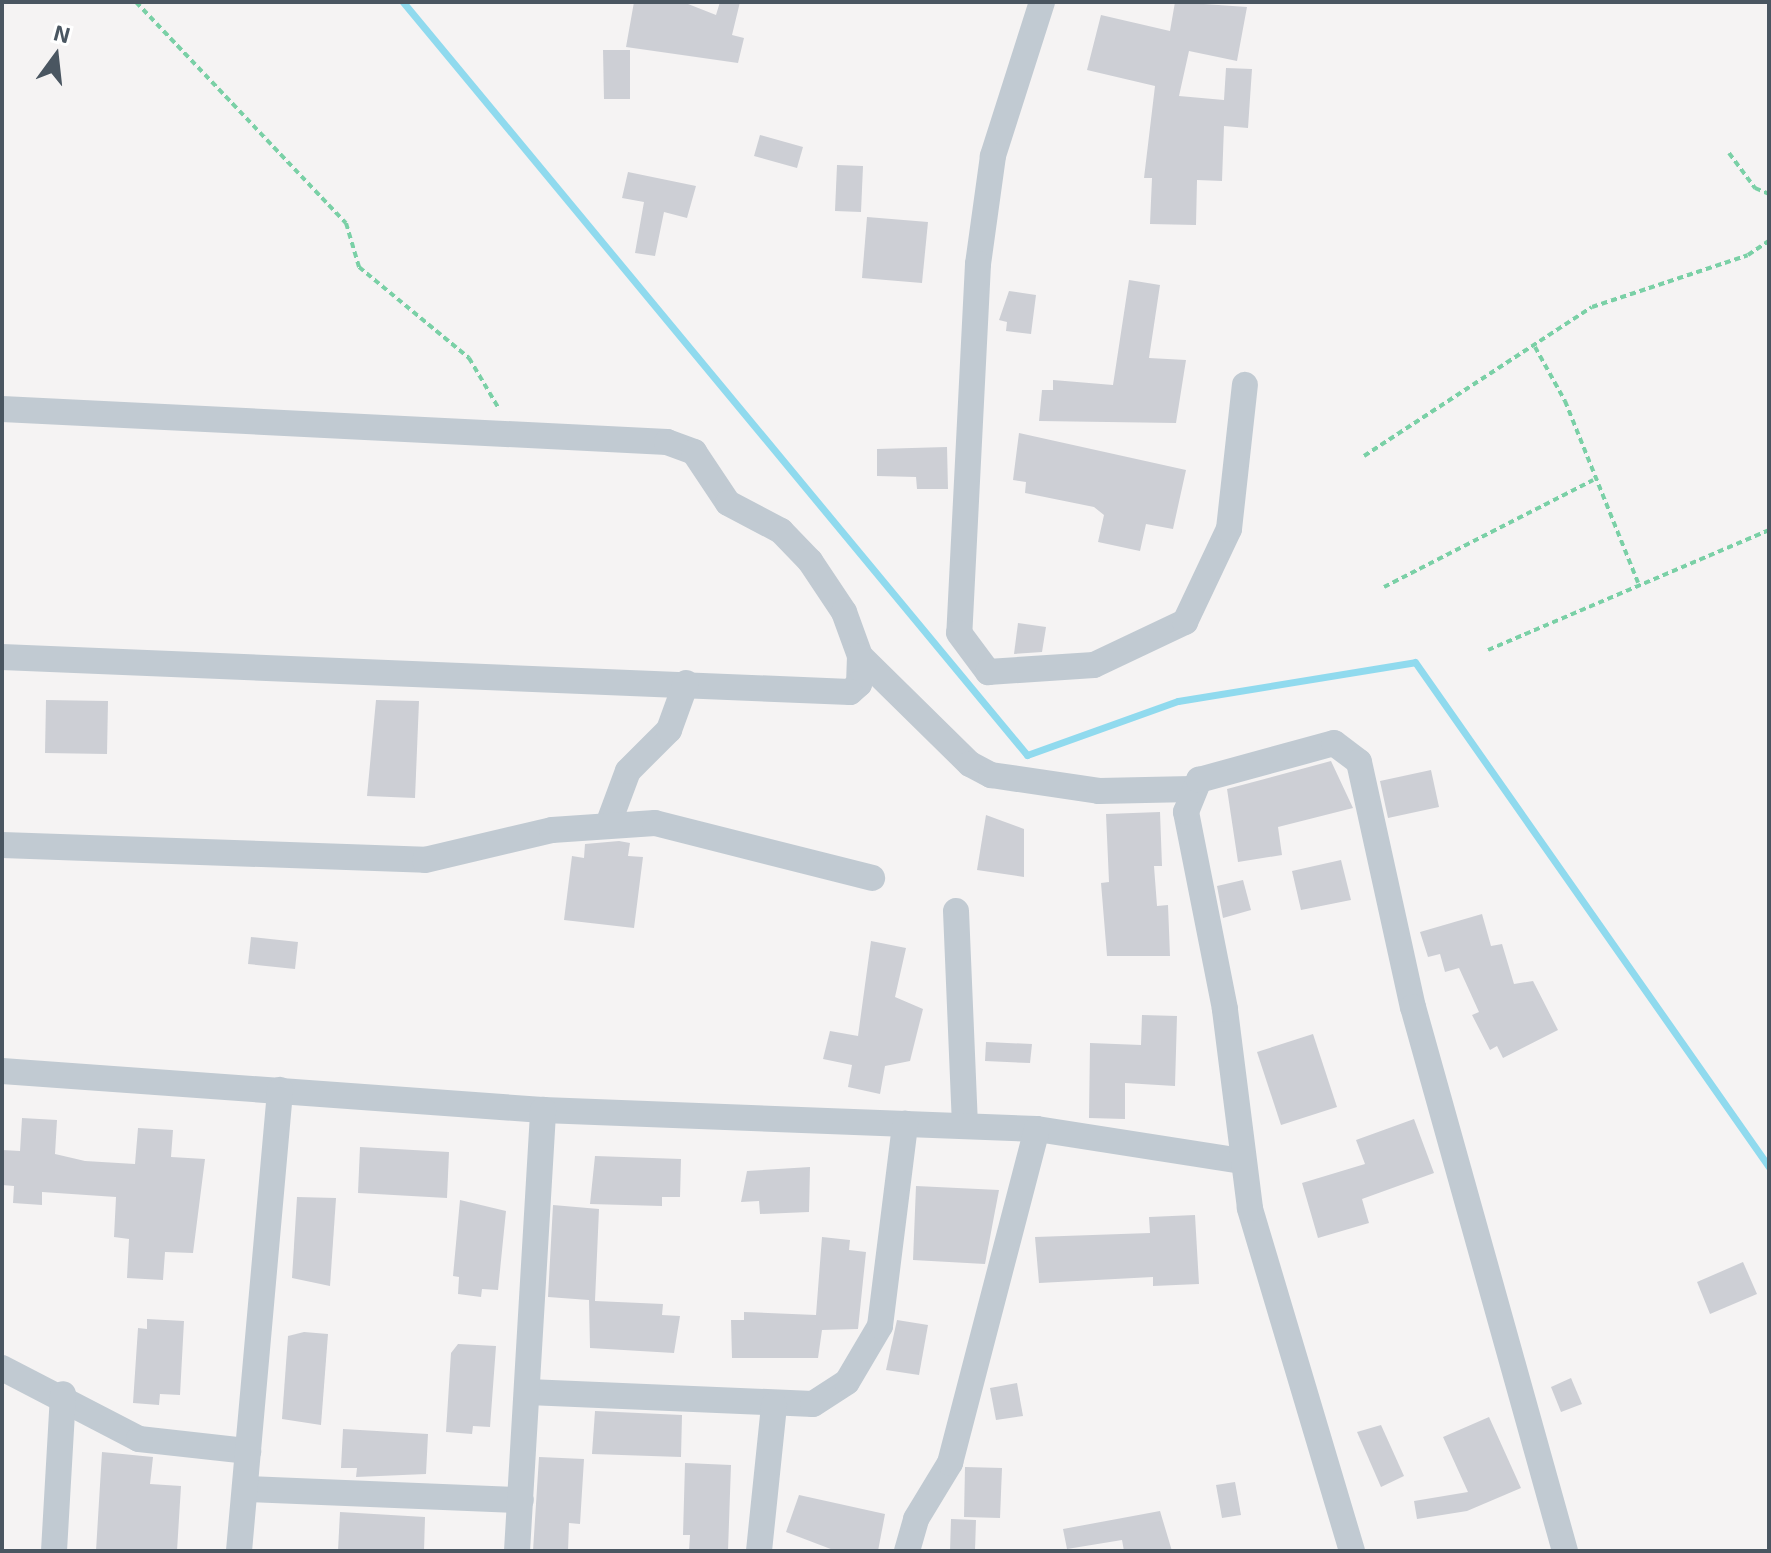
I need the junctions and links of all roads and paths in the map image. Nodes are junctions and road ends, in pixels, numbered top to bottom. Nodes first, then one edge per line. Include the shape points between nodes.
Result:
1 (136, 2) edge
2 (1042, 2) edge
3 (1729, 153) dead end
4 (1769, 194) edge
5 (1769, 241) edge
6 (1534, 347) junction
7 (1245, 385) dead end
8 (2, 409) edge
9 (505, 434) junction
10 (1364, 456) dead end
11 (1593, 480) junction
12 (1769, 530) edge
13 (1638, 583) junction
14 (1384, 587) dead end
15 (1488, 650) dead end
16 (860, 656) junction
17 (2, 657) edge
18 (686, 683) junction
19 (1192, 789) junction
20 (609, 822) junction
21 (2, 845) edge
22 (872, 878) dead end
23 (956, 911) dead end
24 (2, 1071) edge
25 (280, 1090) junction
26 (543, 1110) junction
27 (905, 1124) junction
28 (965, 1125) junction
29 (1037, 1129) junction
30 (1242, 1161) junction
31 (2, 1368) edge
32 (528, 1392) junction
33 (63, 1394) junction
34 (774, 1405) junction
35 (248, 1451) junction
36 (245, 1489) junction
37 (521, 1500) junction
38 (54, 1551) edge
39 (239, 1551) edge
40 (517, 1551) edge
41 (759, 1551) edge
42 (907, 1551) edge
43 (1352, 1551) edge
44 (1565, 1551) edge

1 - 9 path via 346,223 359,267 469,358 496,399
2 - 7 street via 993,156 967,398 959,633 988,672 1094,665 1185,622 1229,529
3 - 4 path via 1755,188
5 - 6 path via 1748,255 1592,307
6 - 10 path
6 - 11 path via 1565,401
8 - 9 street
9 - 16 street via 667,442 694,452 728,503 781,531 810,561 844,612
11 - 13 path
11 - 14 path
12 - 13 path
13 - 15 path
16 - 18 street via 859,684 850,692
16 - 19 street via 970,764 991,775 1099,791
17 - 18 street
18 - 20 street via 669,730 628,771
19 - 30 street via 1186,812 1223,994
19 - 44 street via 1212,775 1313,746 1334,743 1359,762 1413,1007
20 - 21 street via 425,860
20 - 22 street via 707,834
23 - 28 street
24 - 25 street
25 - 26 street
25 - 35 street
26 - 27 street
26 - 32 street
27 - 28 street
27 - 34 street via 880,1326 866,1357 847,1382 813,1404
28 - 29 street
29 - 30 street
29 - 42 street via 950,1463 916,1519
30 - 43 street
31 - 33 street
32 - 34 street
32 - 37 street
33 - 35 street via 139,1439
33 - 38 street
34 - 41 street
35 - 36 street
36 - 37 street
36 - 39 street
37 - 40 street

